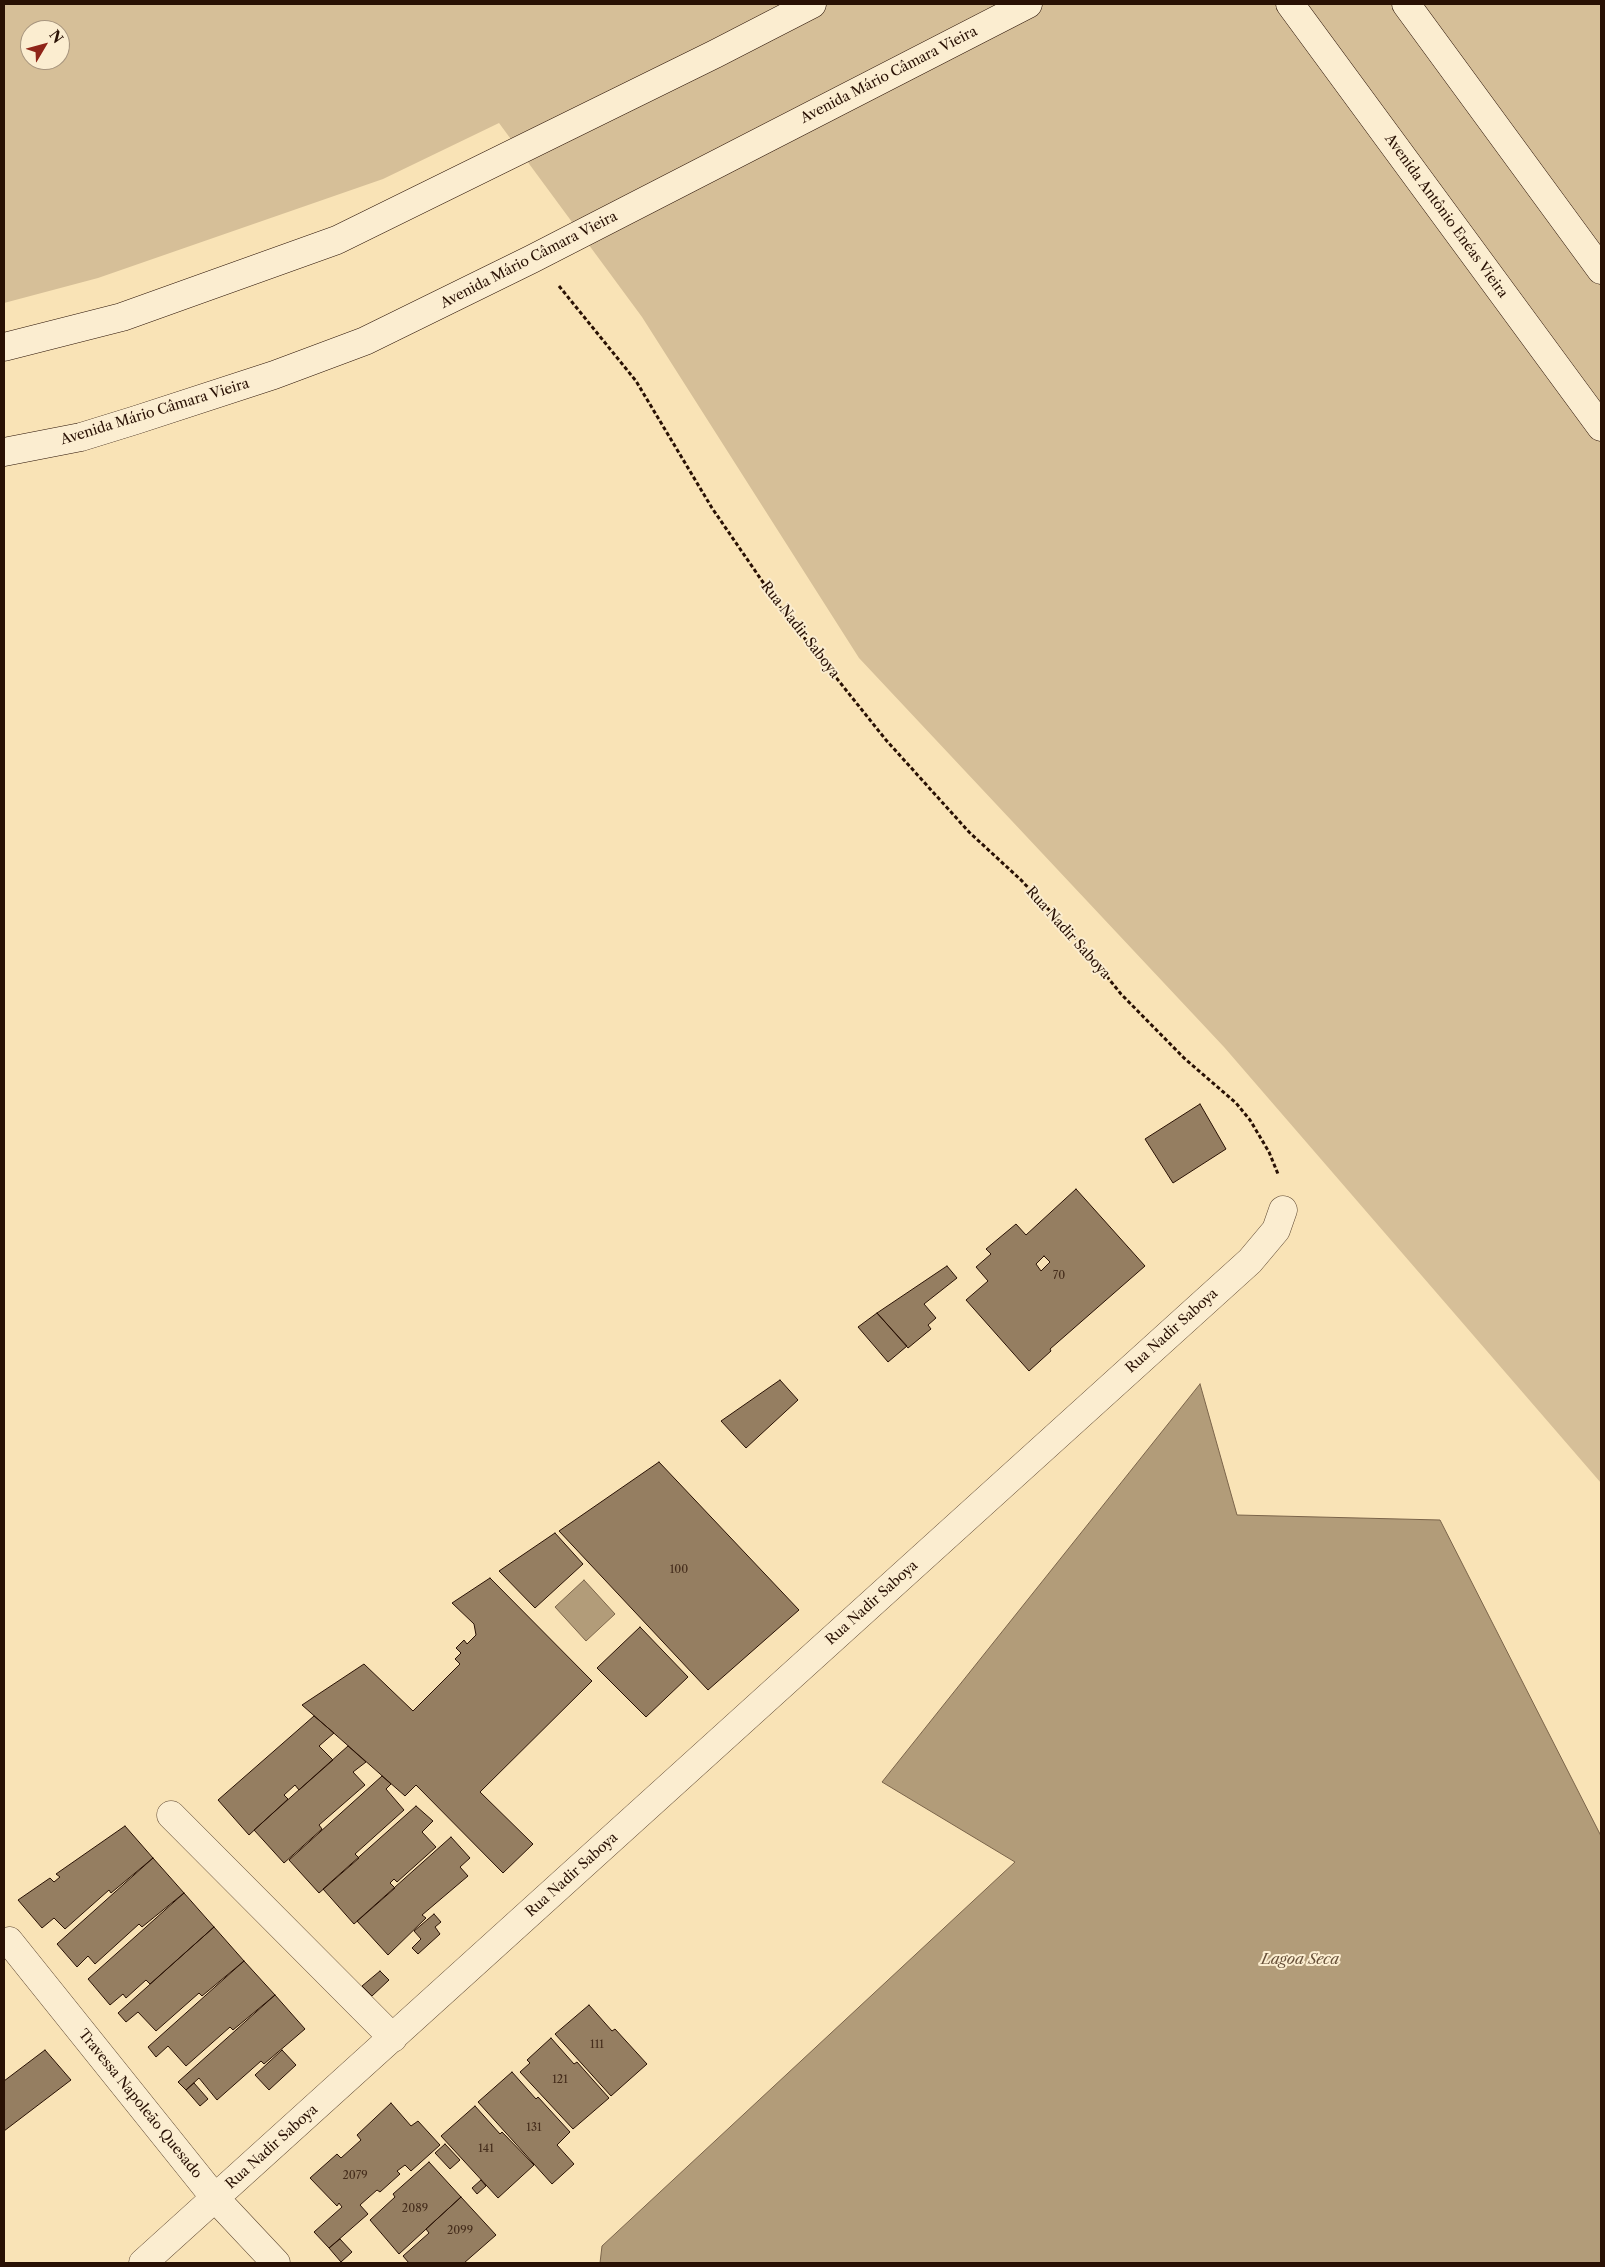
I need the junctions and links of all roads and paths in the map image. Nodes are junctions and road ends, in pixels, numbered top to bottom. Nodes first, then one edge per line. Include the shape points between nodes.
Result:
1 (812, 4) edge
2 (1028, 4) edge
3 (1290, 4) edge
4 (1406, 4) edge
5 (532, 259) junction
6 (1601, 270) edge
7 (4, 347) edge
8 (1601, 427) edge
9 (4, 452) edge
10 (1282, 1210) joint
11 (170, 1815) dead end
12 (9, 1941) dead end
13 (393, 2038) junction
14 (215, 2198) junction
15 (143, 2263) edge
16 (276, 2263) edge

1 - 7 street via 337,240 122,317
2 - 5 street, Avenida Mário Câmara Vieira
3 - 8 street, Avenida Antônio Enéas Vieira
4 - 6 street
5 - 9 street, Avenida Mário Câmara Vieira via 365,341 274,375 81,437
5 - 10 path, Rua Nadir Saboya via 556,283 636,382 712,508 777,602 886,740 969,832 1021,880 1080,943 1121,994 1250,1120 1281,1181
10 - 13 street, Rua Nadir Saboya via 1276,1230 1250,1261
11 - 13 street
12 - 14 street, Travessa Napoleão Quesado
13 - 14 street, Rua Nadir Saboya
14 - 15 street, Rua Nadir Saboya
14 - 16 street, Travessa Napoleão Quesado

